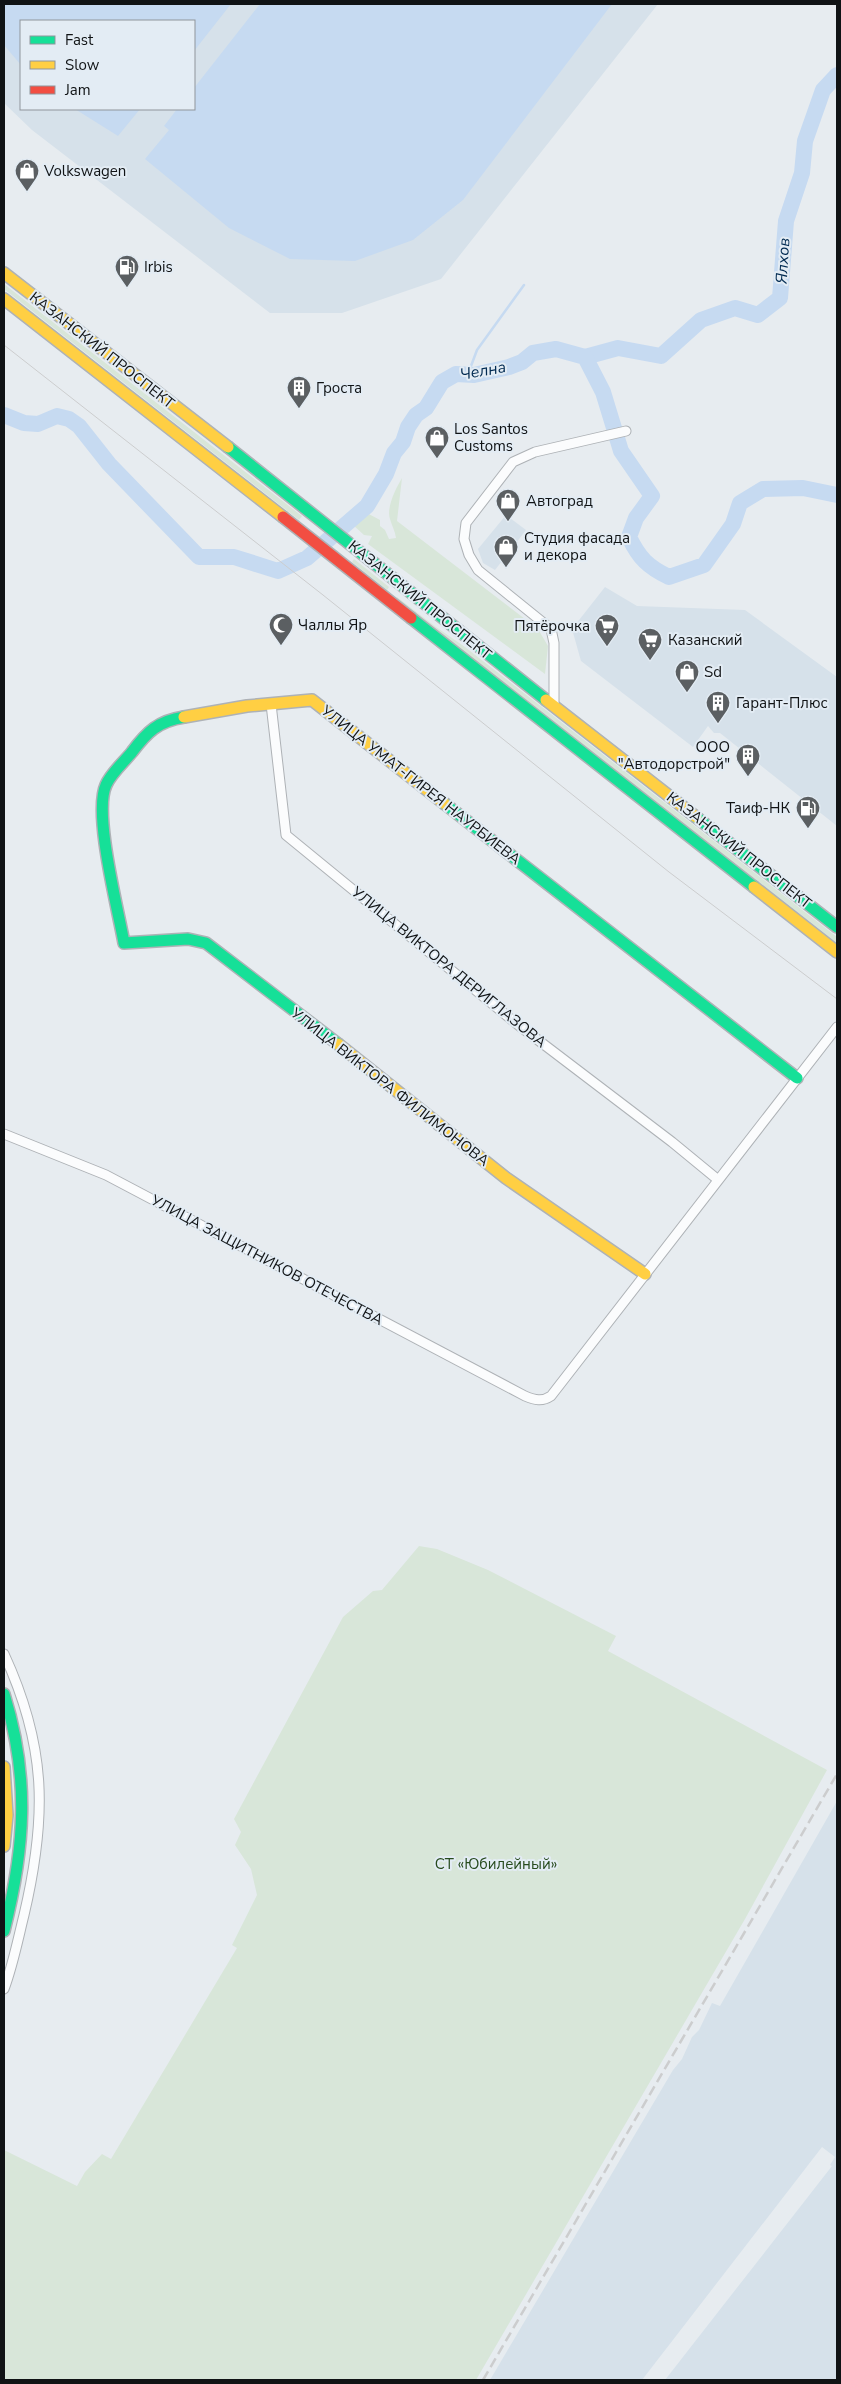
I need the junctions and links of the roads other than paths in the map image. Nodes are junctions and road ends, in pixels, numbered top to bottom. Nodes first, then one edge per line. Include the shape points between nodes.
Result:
1 (4, 273) edge
2 (4, 300) edge
3 (626, 431) dead end
4 (416, 599) junction
5 (403, 613) junction
6 (271, 704) junction
7 (554, 705) junction
8 (837, 926) edge
9 (124, 943) joint
10 (837, 952) edge
11 (837, 1027) edge
12 (797, 1078) junction
13 (4, 1134) edge
14 (717, 1179) junction
15 (645, 1274) junction
16 (4, 1654) edge
17 (4, 1694) edge
18 (4, 1767) edge
19 (4, 1846) edge
20 (4, 1931) edge
21 (4, 1989) edge

1 - 4 main road, КАЗАНСКИЙ ПРОСПЕКТ via 307,509
2 - 5 main road, КАЗАНСКИЙ ПРОСПЕКТ
3 - 7 street via 535,452 513,462 466,523 464,539 478,570 551,629
4 - 5 main road via 397,596
4 - 7 main road, КАЗАНСКИЙ ПРОСПЕКТ
5 - 10 main road, КАЗАНСКИЙ ПРОСПЕКТ
6 - 9 main road, УЛИЦА УМАТ-ГИРЕЯ НАУРБИЕВА via 171,719 148,731 106,784 101,800 104,830
6 - 12 main road, УЛИЦА УМАТ-ГИРЕЯ НАУРБИЕВА via 312,700
6 - 14 street, УЛИЦА ВИКТОРА ДЕРИГЛАЗОВА via 286,835 517,1024
7 - 8 main road, КАЗАНСКИЙ ПРОСПЕКТ
9 - 15 main road, УЛИЦА ВИКТОРА ФИЛИМОНОВА via 188,939 206,943 506,1178
11 - 12 street
12 - 14 street
13 - 15 street, УЛИЦА ЗАЩИТНИКОВ ОТЕЧЕСТВА via 106,1175 539,1400 551,1396
14 - 15 street
16 - 21 street via 28,1715 41,1799 39,1841 31,1885
17 - 20 main road via 18,1743 24,1785 24,1825
18 - 19 main road via 7,1815

